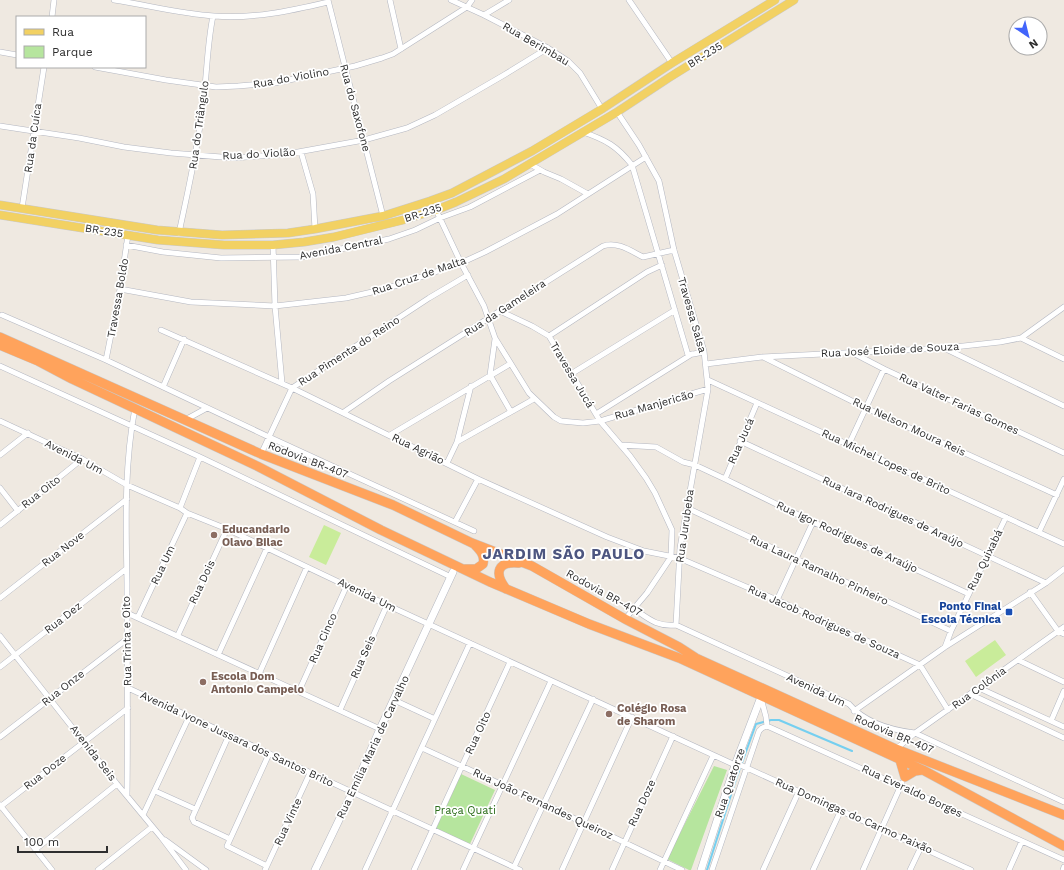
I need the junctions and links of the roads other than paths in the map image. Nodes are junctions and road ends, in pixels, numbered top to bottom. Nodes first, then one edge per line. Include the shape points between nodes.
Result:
1 (54, 0) edge
2 (114, 0) edge
3 (390, 0) edge
4 (451, 0) edge
5 (472, 0) edge
6 (509, 0) edge
7 (629, 0) edge
8 (776, 0) edge
9 (794, 0) edge
10 (328, 1) edge
11 (467, 7) junction
12 (484, 15) junction
13 (52, 16) edge
14 (213, 16) junction
15 (548, 48) junction
16 (401, 49) junction
17 (0, 52) edge
18 (16, 55) edge
19 (672, 63) junction
20 (44, 68) edge
21 (101, 68) edge
22 (344, 68) junction
23 (204, 86) junction
24 (602, 109) junction
25 (617, 112) junction
26 (0, 126) edge
27 (34, 131) junction
28 (583, 132) junction
29 (364, 140) junction
30 (301, 152) junction
31 (196, 155) junction
32 (646, 157) junction
33 (530, 164) junction
34 (632, 165) junction
35 (540, 170) junction
36 (452, 193) junction
37 (588, 194) junction
38 (456, 202) junction
39 (0, 205) edge
40 (22, 208) junction
41 (436, 210) junction
42 (0, 215) edge
43 (383, 216) junction
44 (440, 218) junction
45 (315, 229) junction
46 (179, 233) junction
47 (128, 235) junction
48 (126, 245) junction
49 (273, 245) junction
50 (674, 250) junction
51 (659, 254) junction
52 (273, 258) junction
53 (461, 263) junction
54 (662, 265) junction
55 (468, 276) junction
56 (120, 289) junction
57 (275, 306) junction
58 (1064, 307) edge
59 (675, 310) junction
60 (500, 311) junction
61 (1058, 311) junction
62 (1064, 313) edge
63 (2, 315) dead end
64 (489, 318) junction
65 (161, 330) dead end
66 (549, 336) junction
67 (0, 337) edge
68 (495, 338) junction
69 (1020, 338) junction
70 (184, 339) junction
71 (0, 345) edge
72 (945, 348) junction
73 (704, 352) junction
74 (855, 353) junction
75 (690, 354) junction
76 (762, 357) junction
77 (1064, 359) edge
78 (106, 360) junction
79 (510, 364) junction
80 (706, 364) junction
81 (0, 366) edge
82 (884, 369) junction
83 (571, 374) junction
84 (490, 375) junction
85 (708, 380) junction
86 (282, 383) junction
87 (471, 386) junction
88 (163, 387) junction
89 (292, 388) junction
90 (708, 389) junction
91 (534, 399) junction
92 (757, 403) junction
93 (1064, 406) edge
94 (135, 408) junction
95 (207, 408) junction
96 (866, 408) junction
97 (344, 412) junction
98 (511, 412) junction
99 (596, 414) junction
100 (184, 420) junction
101 (0, 421) edge
102 (600, 421) junction
103 (132, 425) junction
104 (28, 433) junction
105 (390, 435) junction
106 (269, 437) junction
107 (457, 442) junction
108 (740, 442) junction
109 (849, 444) junction
110 (621, 445) junction
111 (1064, 453) edge
112 (0, 454) edge
113 (261, 454) junction
114 (200, 457) junction
115 (82, 460) junction
116 (447, 463) junction
117 (695, 465) junction
118 (724, 478) junction
119 (478, 479) junction
120 (1064, 479) edge
121 (127, 485) junction
122 (0, 488) edge
123 (1057, 495) junction
124 (126, 499) junction
125 (180, 508) junction
126 (687, 508) junction
127 (18, 511) junction
128 (187, 513) junction
129 (1006, 517) junction
130 (455, 522) junction
131 (814, 522) junction
132 (0, 525) edge
133 (227, 529) junction
134 (474, 531) dead end
135 (1039, 532) junction
136 (472, 543) junction
137 (1064, 544) edge
138 (267, 548) junction
139 (988, 555) junction
140 (671, 557) junction
141 (678, 558) junction
142 (796, 559) junction
143 (532, 566) junction
144 (307, 567) junction
145 (126, 569) junction
146 (464, 569) junction
147 (1064, 569) edge
148 (452, 574) joint
149 (1046, 582) junction
150 (347, 585) junction
151 (506, 589) junction
152 (1030, 592) junction
153 (969, 594) junction
154 (0, 598) edge
155 (777, 600) junction
156 (387, 605) junction
157 (634, 609) junction
158 (127, 612) junction
159 (138, 617) junction
160 (625, 619) junction
161 (429, 624) junction
162 (676, 625) junction
163 (1064, 628) edge
164 (951, 630) junction
165 (1058, 631) junction
166 (1064, 634) edge
167 (178, 635) junction
168 (0, 636) edge
169 (127, 638) junction
170 (470, 643) junction
171 (945, 647) junction
172 (15, 655) junction
173 (218, 655) junction
174 (1018, 660) junction
175 (510, 662) junction
176 (920, 665) junction
177 (0, 667) edge
178 (259, 674) junction
179 (551, 681) junction
180 (1064, 682) edge
181 (128, 688) junction
182 (979, 688) junction
183 (299, 691) junction
184 (1064, 691) edge
185 (970, 694) junction
186 (761, 697) junction
187 (50, 698) junction
188 (593, 699) junction
189 (394, 700) junction
190 (128, 708) junction
191 (340, 710) junction
192 (948, 710) junction
193 (854, 711) junction
194 (189, 717) junction
195 (632, 717) junction
196 (435, 719) junction
197 (1051, 721) junction
198 (767, 726) junction
199 (1064, 727) edge
200 (380, 729) junction
201 (915, 733) junction
202 (229, 735) junction
203 (673, 736) junction
204 (0, 737) edge
205 (1064, 738) edge
206 (84, 742) junction
207 (422, 748) junction
208 (896, 750) junction
209 (269, 754) junction
210 (713, 756) junction
211 (900, 760) junction
212 (735, 764) junction
213 (910, 765) junction
214 (462, 767) junction
215 (746, 768) junction
216 (923, 770) junction
217 (310, 773) junction
218 (905, 777) junction
219 (117, 784) junction
220 (503, 785) junction
221 (900, 785) junction
222 (155, 791) junction
223 (799, 791) junction
224 (352, 793) junction
225 (127, 796) junction
226 (1064, 802) edge
227 (544, 804) junction
228 (0, 806) edge
229 (195, 809) junction
230 (841, 810) junction
231 (393, 811) junction
232 (143, 815) junction
233 (1064, 815) edge
234 (584, 822) junction
235 (152, 827) junction
236 (881, 828) junction
237 (433, 830) junction
238 (161, 837) junction
239 (230, 839) junction
240 (624, 841) junction
241 (1022, 841) junction
242 (1064, 846) edge
243 (921, 847) junction
244 (474, 848) junction
245 (36, 849) junction
246 (1064, 860) edge
247 (664, 861) junction
248 (514, 867) junction
249 (266, 868) edge
250 (959, 868) edge
251 (52, 870) edge
252 (98, 870) edge
253 (186, 870) edge
254 (206, 870) edge
255 (315, 870) edge
256 (365, 870) edge
257 (414, 870) edge
258 (463, 870) edge
259 (520, 870) edge
260 (562, 870) edge
261 (612, 870) edge
262 (660, 870) edge
263 (682, 870) edge
264 (701, 870) edge
265 (712, 870) edge
266 (763, 870) edge
267 (813, 870) edge
268 (862, 870) edge
269 (910, 870) edge
270 (971, 870) edge
271 (1009, 870) edge

1 - 13 street
2 - 14 street
3 - 16 street
4 - 11 street, Rua Berimbau
5 - 11 street
6 - 12 street
7 - 19 street
8 - 19 main road, BR-235 / BR-235
9 - 25 main road, BR-235 / BR-235
10 - 14 street via 262,15
10 - 22 street, Rua do Saxofone
11 - 12 street, Rua Berimbau
11 - 16 street, Rua do Violino
12 - 15 street, Rua Berimbau
14 - 23 street, Rua do Triângulo
15 - 24 street, Rua Berimbau via 574,66
15 - 29 street, Rua do Violão via 418,123
16 - 22 street, Rua do Violino via 382,58
17 - 18 street
19 - 24 main road, BR-235 / BR-235
20 - 27 street, Rua da Cuíca
21 - 23 street, Rua do Violino
22 - 23 street, Rua do Violino via 275,83
22 - 29 street, Rua do Saxofone
23 - 31 street, Rua do Triângulo
24 - 36 main road, BR-235 / BR-235 via 532,151
25 - 28 main road, BR-235 / BR-235
25 - 32 street
26 - 27 street, Rua do Violão
27 - 31 street, Rua do Violão via 124,147
27 - 40 street, Rua da Cuíca
28 - 33 main road, BR-235 / BR-235
28 - 34 street via 611,143
29 - 30 street, Rua do Violão
29 - 43 street, Rua do Saxofone
30 - 31 street, Rua do Violão via 234,158
30 - 45 street via 312,194
31 - 46 street, Rua do Triângulo
32 - 34 street, Rua Cruz de Malta
32 - 50 street via 659,181
33 - 35 street
33 - 38 main road, BR-235 / BR-235
34 - 37 street, Rua Cruz de Malta
34 - 51 street, Travessa Salsa
35 - 37 street
35 - 44 street, Avenida Central via 470,207
36 - 38 main road
36 - 43 main road, BR-235 / BR-235
37 - 53 street, Rua Cruz de Malta via 557,214
38 - 41 main road, BR-235 / BR-235
39 - 40 main road, BR-235 / BR-235
40 - 46 main road, BR-235 / BR-235
41 - 44 street
41 - 49 main road, BR-235 / BR-235 via 334,237
42 - 47 main road, BR-235 / BR-235
43 - 45 main road, BR-235 / BR-235
44 - 52 street, Avenida Central via 390,239 302,257
44 - 53 street
45 - 46 main road, BR-235 / BR-235 via 246,235
47 - 48 street, Travessa Boldo
47 - 49 main road, BR-235 / BR-235 via 224,245
48 - 52 street, Avenida Central via 220,258
48 - 56 street, Travessa Boldo
49 - 52 street
50 - 51 street, Rua da Gameleira
50 - 73 street, Travessa Salsa
51 - 54 street, Travessa Salsa
51 - 60 street, Rua da Gameleira via 643,257 621,246 603,246
52 - 57 street
53 - 55 street
53 - 57 street, Rua Cruz de Malta via 372,292 346,298
54 - 59 street, Travessa Salsa
54 - 66 street via 647,272
55 - 64 street
55 - 89 street, Rua Pimenta do Reino via 429,298
56 - 57 street, Rua Cruz de Malta via 191,302
56 - 78 street, Travessa Boldo
57 - 86 street
58 - 61 street, Rua José Eloide de Souza
59 - 75 street, Travessa Salsa
59 - 83 street
60 - 64 street, Rua da Gameleira
60 - 66 street, Travessa Jucá
61 - 62 street
61 - 69 street, Rua José Eloide de Souza
63 - 78 street
64 - 68 street
64 - 97 street, Rua da Gameleira via 388,381
65 - 70 street, Rua Agrião
66 - 83 street, Travessa Jucá
67 - 100 highway, Rodovia BR-407
68 - 79 street, Rua Manjericão
68 - 84 street
69 - 72 street, Rua José Eloide de Souza
69 - 77 street
70 - 86 street, Rua Agrião
70 - 88 street
71 - 94 highway, Rodovia BR-407
72 - 74 street, Rua José Eloide de Souza
72 - 93 street
73 - 75 street
73 - 80 street, Travessa Salsa
74 - 76 street, Rua José Eloide de Souza
74 - 82 street, Rua Valter Farias Gomes
75 - 99 street
76 - 80 street, Rua José Eloide de Souza
76 - 96 street, Rua Nelson Moura Reis
78 - 88 street
79 - 84 street
79 - 91 street, Rua Manjericão
80 - 85 street, Travessa Salsa
81 - 103 street
82 - 96 street
82 - 111 street, Rua Valter Farias Gomes
83 - 99 street, Travessa Jucá
84 - 87 street
84 - 98 street
85 - 90 street, Rua Jurubeba
85 - 92 street, Rua Michel Lopes de Brito
86 - 89 street, Rua Agrião
87 - 105 street
87 - 107 street
88 - 95 street
89 - 97 street, Rua Agrião
89 - 106 street, Rua Pimenta do Reino
90 - 102 street, Rua Manjericão
90 - 117 street, Rua Jurubeba
91 - 98 street
91 - 102 street, Rua Manjericão via 561,421
92 - 108 street, Rua Jucá
92 - 109 street, Rua Michel Lopes de Brito
94 - 103 street, Rua Trinta e Oito
94 - 146 highway, Rodovia BR-407
95 - 100 street
95 - 106 street
96 - 109 street
96 - 123 street, Rua Nelson Moura Reis
97 - 105 street, Rua Agrião
98 - 107 street
99 - 102 street, Travessa Jucá
100 - 113 highway, Rodovia BR-407
101 - 104 street, Avenida Um
102 - 110 street, Travessa Jucá
103 - 114 street
103 - 121 street, Rua Trinta e Oito
104 - 112 street
104 - 115 street, Avenida Um
105 - 116 street, Rua Agrião
106 - 113 street, Rua Pimenta do Reino
106 - 130 street
107 - 116 street
108 - 118 street, Rua Jucá
108 - 139 street, Rua Iara Rodrigues de Araújo
109 - 129 street, Rua Michel Lopes de Brito
110 - 117 street, Rua Igor Rodrigues de Araújo via 656,447 683,462
110 - 140 street, Travessa Jucá via 646,478 665,514 672,530
113 - 136 highway, Rodovia BR-407 via 393,505
114 - 125 street
114 - 148 street
115 - 121 street, Avenida Um
115 - 127 street, Rua Oito
116 - 119 street, Rua Agrião
117 - 118 street, Rua Igor Rodrigues de Araújo
117 - 126 street, Rua Jurubeba
118 - 131 street, Rua Igor Rodrigues de Araújo
119 - 130 street
119 - 140 street, Rua Agrião via 607,537 644,551
120 - 123 street
121 - 124 street, Rua Trinta e Oito
121 - 125 street, Avenida Um
122 - 127 street
123 - 135 street
124 - 145 street, Rua Trinta e Oito
124 - 154 street, Rua Nove
125 - 128 street, Avenida Um
126 - 141 street, Rua Jurubeba
126 - 142 street, Rua Laura Ramalho Pinheiro
127 - 132 street, Rua Oito
128 - 133 street, Avenida Um
128 - 159 street, Rua Um
129 - 135 street, Rua Michel Lopes de Brito
129 - 139 street, Rua Quixabá
130 - 134 street
131 - 142 street
131 - 153 street, Rua Igor Rodrigues de Araújo
133 - 138 street, Avenida Um
133 - 167 street, Rua Dois
135 - 137 street, Rua Michel Lopes de Brito
136 - 143 highway, Rodovia BR-407
136 - 146 highway via 482,554 483,564 476,569
138 - 144 street, Avenida Um
138 - 173 street
139 - 149 street, Rua Iara Rodrigues de Araújo
139 - 153 street, Rua Quixabá
140 - 141 street, Rua Agrião
140 - 157 street
141 - 155 street, Rua Jacob Rodrigues de Souza
141 - 162 street, Rua Jurubeba
142 - 155 street
142 - 164 street, Rua Laura Ramalho Pinheiro
143 - 151 highway via 509,563 502,567 498,574
143 - 160 highway, Rodovia BR-407
144 - 150 street, Avenida Um
144 - 178 street
145 - 158 street, Rua Trinta e Oito
145 - 172 street, Rua Dez
146 - 151 highway, Rodovia BR-407
147 - 149 street
148 - 161 street, Rua Emília Maria de Carvalho
149 - 152 street
150 - 156 street, Avenida Um
150 - 183 street, Rua Cinco
151 - 186 highway, Rodovia BR-407 via 679,658
152 - 165 street
152 - 171 street
153 - 164 street, Rua Quixabá
155 - 176 street, Rua Jacob Rodrigues de Souza
156 - 161 street, Avenida Um
156 - 191 street, Rua Seis
157 - 160 street
157 - 162 street via 654,623
158 - 159 street
158 - 169 street, Rua Trinta e Oito
159 - 167 street
160 - 208 highway, Rodovia BR-407 via 696,658
161 - 170 street, Avenida Um
161 - 189 street, Rua Emília Maria de Carvalho
162 - 193 street, Avenida Um via 849,704
163 - 165 street, Rua Colônia
164 - 171 street, Rua Quixabá
165 - 166 street
165 - 174 street, Rua Colônia
167 - 173 street
168 - 172 street, Avenida Seis
169 - 181 street, Rua Trinta e Oito
169 - 187 street, Rua Onze
170 - 175 street, Avenida Um
170 - 196 street
171 - 176 street
172 - 177 street, Rua Dez
172 - 187 street, Avenida Seis
173 - 178 street
174 - 180 street
174 - 182 street, Rua Colônia
175 - 179 street, Avenida Um
175 - 214 street, Rua Oito
176 - 192 street
176 - 193 street
178 - 183 street
179 - 188 street, Avenida Um
179 - 220 street
181 - 190 street, Rua Trinta e Oito
181 - 194 street, Avenida Ivone Jussara dos Santos Brito
182 - 185 street, Rua Colônia
182 - 197 street
183 - 191 street
184 - 197 street
185 - 192 street, Rua Colônia
185 - 205 street
186 - 198 street
186 - 211 highway, Rodovia BR-407
186 - 212 street, Rua Quatorze
187 - 204 street, Rua Onze
187 - 206 street, Avenida Seis
188 - 195 street, Avenida Um
188 - 227 street
189 - 196 street
189 - 200 street, Rua Emília Maria de Carvalho
190 - 206 street, Rua Doze
190 - 225 street, Rua Trinta e Oito
191 - 200 street
192 - 201 street, Rua Colônia
193 - 201 street, Avenida Um via 864,718 896,730
194 - 202 street, Avenida Ivone Jussara dos Santos Brito
194 - 222 street
195 - 203 street, Avenida Um
195 - 234 street
196 - 207 street
197 - 199 street
198 - 215 street via 760,729
198 - 221 street, Rua Everaldo Borges
200 - 224 street, Rua Emília Maria de Carvalho
201 - 208 street, Rua Colônia
201 - 226 street, Avenida Um
202 - 209 street, Avenida Ivone Jussara dos Santos Brito
202 - 229 street
203 - 210 street, Avenida Um
203 - 240 street, Rua Doze
206 - 219 street, Avenida Seis
206 - 228 street, Rua Doze
207 - 214 street, Rua João Fernandes Queiroz
207 - 231 street
208 - 233 highway, Rodovia BR-407
209 - 217 street, Avenida Ivone Jussara dos Santos Brito
209 - 239 street
210 - 212 street, Avenida Um
210 - 247 street
211 - 213 highway, Rodovia BR-407
211 - 218 highway
212 - 215 street, Rua Domingas do Carmo Paixão
212 - 264 street, Rua Quatorze
213 - 216 highway, Rodovia BR-407
213 - 218 street
214 - 220 street, Rua João Fernandes Queiroz
214 - 237 street, Rua Oito
215 - 223 street, Rua Domingas do Carmo Paixão
215 - 265 street
216 - 218 highway via 912,772
216 - 242 highway, Rodovia BR-407
217 - 224 street, Avenida Ivone Jussara dos Santos Brito
217 - 249 street, Rua Vinte
218 - 221 street
219 - 225 street, Avenida Seis
219 - 245 street
220 - 227 street, Rua João Fernandes Queiroz
220 - 244 street
221 - 236 street
221 - 241 street, Rua Everaldo Borges
222 - 229 street
222 - 232 street
223 - 230 street, Rua Domingas do Carmo Paixão
223 - 266 street
224 - 231 street, Avenida Ivone Jussara dos Santos Brito
224 - 255 street, Rua Emília Maria de Carvalho
225 - 232 street, Avenida Seis
227 - 234 street, Rua João Fernandes Queiroz
227 - 248 street
228 - 245 street
229 - 239 street via 192,820 194,822
230 - 236 street, Rua Domingas do Carmo Paixão
230 - 267 street
231 - 237 street, Avenida Ivone Jussara dos Santos Brito
231 - 256 street
232 - 235 street, Avenida Seis
234 - 240 street, Rua João Fernandes Queiroz
234 - 260 street
235 - 238 street, Avenida Seis
235 - 252 street
236 - 243 street, Rua Domingas do Carmo Paixão
236 - 268 street
237 - 244 street, Avenida Ivone Jussara dos Santos Brito
237 - 257 street, Rua Oito
238 - 253 street, Avenida Seis
238 - 254 street
239 - 249 street via 227,846
240 - 247 street, Rua João Fernandes Queiroz
240 - 261 street, Rua Doze
241 - 246 street, Rua Everaldo Borges
241 - 271 street
243 - 250 street, Rua Domingas do Carmo Paixão
243 - 269 street
244 - 248 street, Avenida Ivone Jussara dos Santos Brito
244 - 258 street
245 - 251 street
247 - 262 street
247 - 263 street, Rua João Fernandes Queiroz
248 - 259 street, Avenida Ivone Jussara dos Santos Brito
250 - 270 street, Rua Domingas do Carmo Paixão

